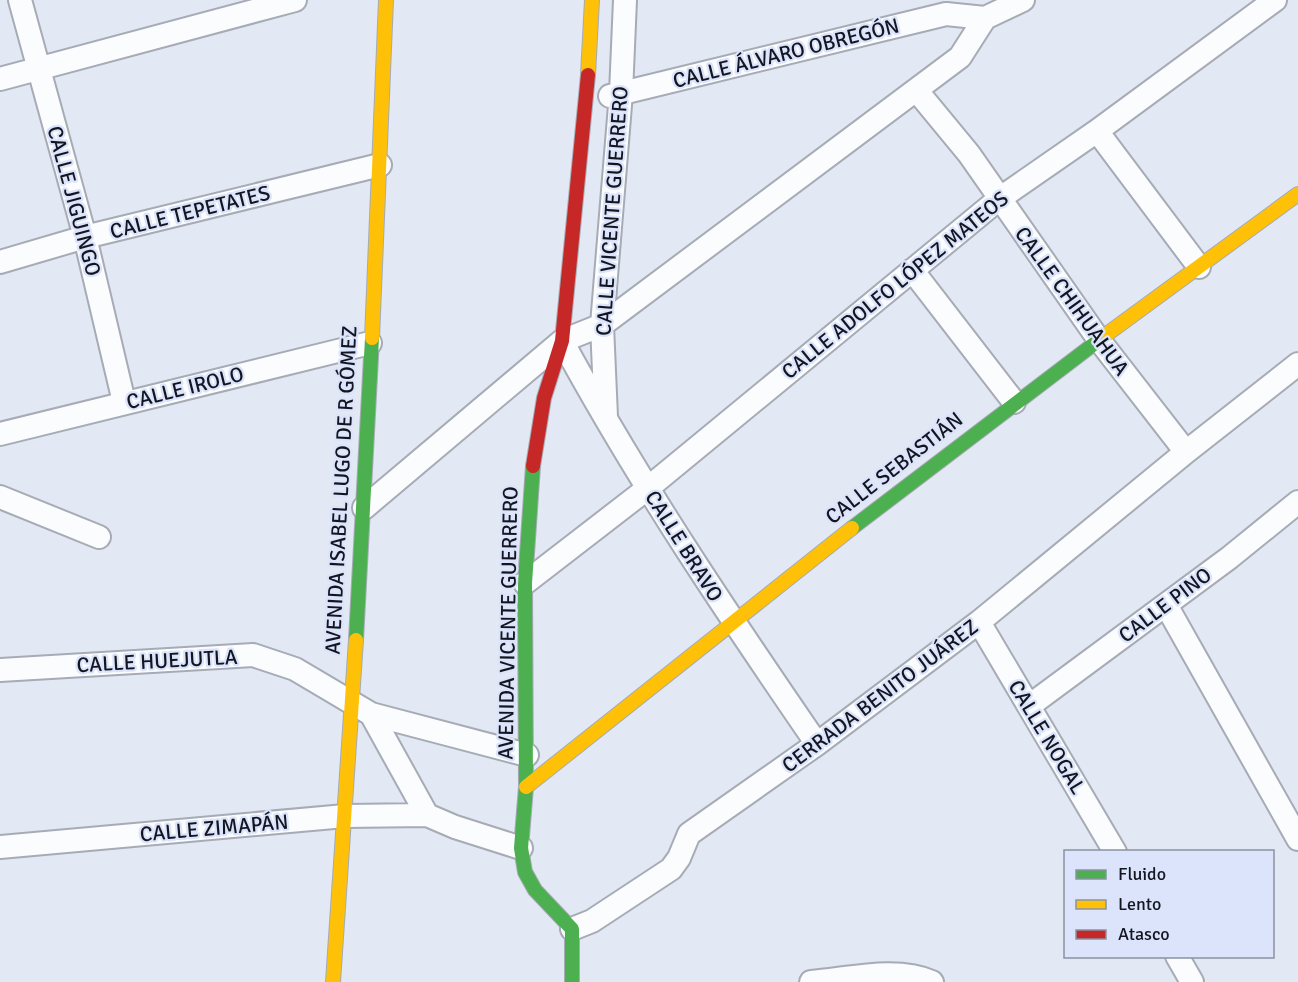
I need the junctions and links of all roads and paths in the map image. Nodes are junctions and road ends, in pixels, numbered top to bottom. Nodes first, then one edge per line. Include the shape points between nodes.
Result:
1 (20, 0) edge
2 (295, 0) edge
3 (386, 0) edge
4 (592, 0) edge
5 (625, 0) edge
6 (1023, 0) edge
7 (1275, 0) edge
8 (985, 18) junction
9 (39, 68) junction
10 (0, 79) edge
11 (917, 91) junction
12 (621, 93) junction
13 (587, 102) junction
14 (1097, 131) junction
15 (380, 165) junction
16 (1298, 194) edge
17 (999, 199) junction
18 (85, 237) junction
19 (0, 262) edge
20 (1199, 267) junction
21 (912, 270) junction
22 (602, 325) junction
23 (562, 340) junction
24 (1099, 340) junction
25 (370, 343) junction
26 (1298, 364) edge
27 (124, 402) junction
28 (1014, 402) junction
29 (606, 422) junction
30 (0, 434) edge
31 (1186, 452) junction
32 (648, 488) junction
33 (0, 497) edge
34 (364, 507) junction
35 (1295, 511) edge
36 (99, 537) dead end
37 (525, 583) junction
38 (1166, 605) junction
39 (732, 621) junction
40 (979, 622) junction
41 (0, 670) edge
42 (351, 701) junction
43 (1029, 706) junction
44 (371, 714) junction
45 (818, 744) junction
46 (527, 755) junction
47 (526, 787) junction
48 (428, 815) junction
49 (345, 816) junction
50 (1298, 839) edge
51 (0, 847) edge
52 (521, 848) junction
53 (1114, 850) edge
54 (572, 929) junction
55 (1178, 958) edge
56 (333, 982) edge
57 (572, 982) edge
58 (811, 982) edge
59 (932, 982) edge
60 (1192, 982) edge

1 - 9 street, CALLE JIGUINGO
2 - 9 street
3 - 15 street, AVENIDA ISABEL LUGO DE R GÓMEZ
4 - 13 street, AVENIDA VICENTE GUERRERO
5 - 12 street, CALLE VICENTE GUERRERO
6 - 8 street
7 - 14 street, CALLE ADOLFO LÓPEZ MATEOS
8 - 11 street via 960,57
8 - 12 street, CALLE ÁLVARO OBREGÓN via 946,14
9 - 10 street
9 - 18 street, CALLE JIGUINGO
11 - 17 street, CALLE CHIHUAHUA via 969,154
11 - 22 street
12 - 13 street, CALLE ÁLVARO OBREGÓN
12 - 22 street, CALLE VICENTE GUERRERO
13 - 23 street, AVENIDA VICENTE GUERRERO
14 - 17 street, CALLE ADOLFO LÓPEZ MATEOS
14 - 20 street
15 - 18 street, CALLE TEPETATES
15 - 25 street, AVENIDA ISABEL LUGO DE R GÓMEZ
16 - 20 street, CALLE SEBASTIÁN
17 - 21 street, CALLE ADOLFO LÓPEZ MATEOS
17 - 24 street, CALLE CHIHUAHUA
18 - 19 street, CALLE TEPETATES
18 - 27 street, CALLE JIGUINGO
20 - 24 street, CALLE SEBASTIÁN
21 - 28 street
21 - 32 street, CALLE ADOLFO LÓPEZ MATEOS
22 - 23 street
22 - 29 street, CALLE VICENTE GUERRERO
23 - 29 street, CALLE BRAVO
23 - 34 street
23 - 37 street, AVENIDA VICENTE GUERRERO via 544,398 532,472
24 - 28 street, CALLE SEBASTIÁN
24 - 31 street, CALLE CHIHUAHUA
25 - 27 street, CALLE IROLO
25 - 34 street, AVENIDA ISABEL LUGO DE R GÓMEZ
26 - 31 street, CERRADA BENITO JUÁREZ
27 - 30 street, CALLE IROLO
28 - 39 street, CALLE SEBASTIÁN
29 - 32 street, CALLE BRAVO
31 - 40 street, CERRADA BENITO JUÁREZ
32 - 37 street, CALLE ADOLFO LÓPEZ MATEOS
32 - 39 street, CALLE BRAVO
33 - 36 street
34 - 42 street, AVENIDA ISABEL LUGO DE R GÓMEZ
35 - 38 street, CALLE PINO
37 - 46 street, AVENIDA VICENTE GUERRERO
38 - 43 street, CALLE PINO
38 - 50 street
39 - 45 street, CALLE BRAVO
39 - 47 street, CALLE SEBASTIÁN
40 - 43 street, CALLE NOGAL
40 - 45 street, CERRADA BENITO JUÁREZ
41 - 42 street, CALLE HUEJUTLA via 252,655 295,669
42 - 44 street, CALLE HUEJUTLA
42 - 49 street, AVENIDA ISABEL LUGO DE R GÓMEZ
43 - 53 street, CALLE NOGAL
44 - 46 street, CALLE HUEJUTLA
44 - 48 street, CALLE HUEJUTLA
45 - 54 street, CERRADA BENITO JUÁREZ via 689,834 671,869 592,921
46 - 47 street, AVENIDA VICENTE GUERRERO
47 - 52 street, AVENIDA VICENTE GUERRERO
48 - 49 street, CALLE ZIMAPÁN
48 - 52 street
49 - 51 street, CALLE ZIMAPÁN
49 - 56 street, AVENIDA ISABEL LUGO DE R GÓMEZ
52 - 54 street, AVENIDA VICENTE GUERRERO via 525,872 535,890
54 - 57 street
55 - 60 street
58 - 59 street via 896,974 919,976

